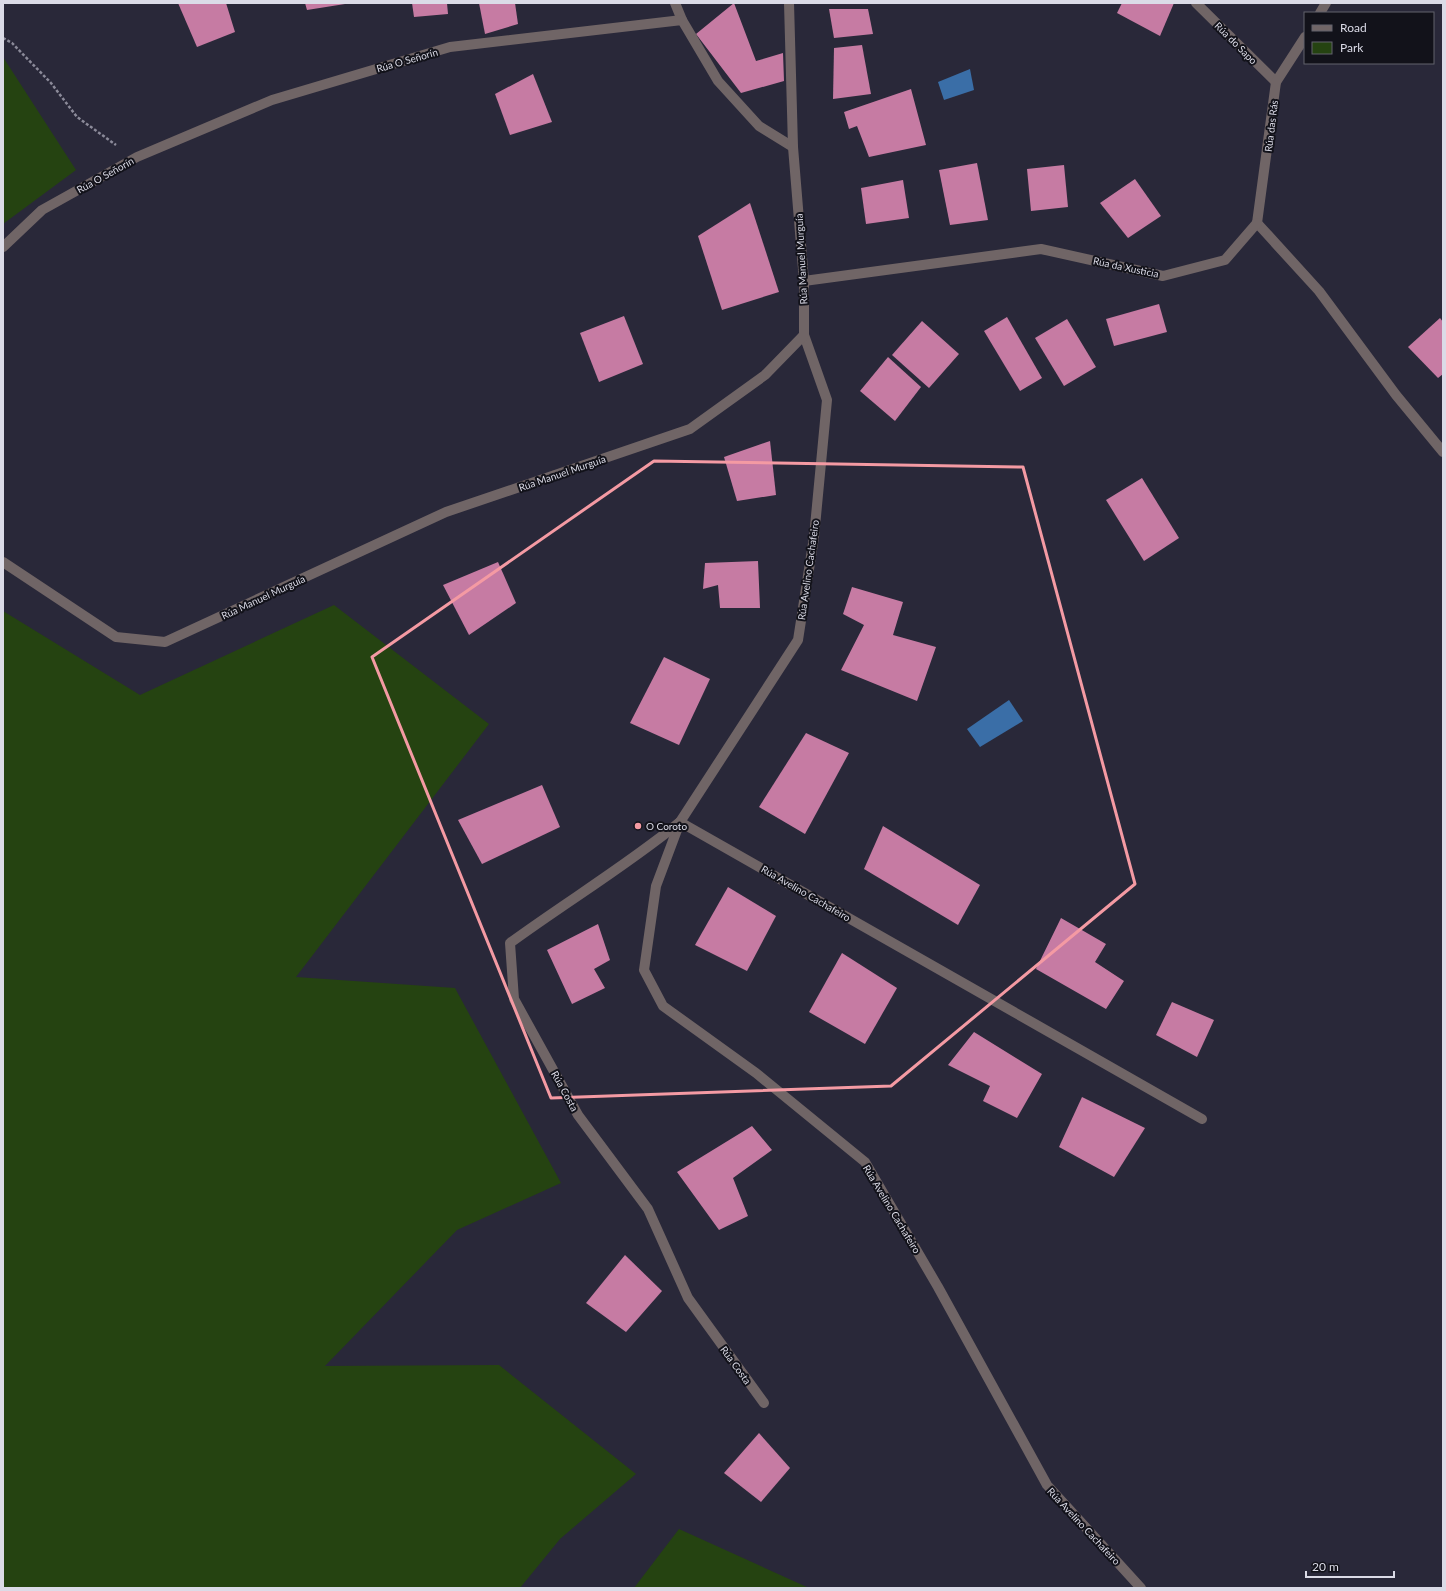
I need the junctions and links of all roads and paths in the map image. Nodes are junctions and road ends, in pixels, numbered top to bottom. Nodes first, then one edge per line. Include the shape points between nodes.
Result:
1 (675, 3) edge
2 (789, 3) edge
3 (1196, 3) edge
4 (1326, 3) edge
5 (1321, 12) edge
6 (682, 20) junction
7 (3, 38) edge
8 (1304, 39) edge
9 (1276, 82) junction
10 (793, 147) junction
11 (137, 157) junction
12 (1257, 223) junction
13 (3, 247) edge
14 (804, 281) junction
15 (804, 335) junction
16 (1443, 452) edge
17 (3, 562) edge
18 (680, 822) junction
19 (1202, 1119) dead end
20 (764, 1403) dead end
21 (1141, 1588) edge

1 - 6 street
2 - 10 street, Rúa Manuel Murguía
3 - 9 street, Rúa do Sapo
4 - 5 street
6 - 10 street via 718,81 758,126
6 - 11 street, Rúa O Señorín via 450,48 272,100
7 - 11 path via 12,43 51,83 77,117 110,142
8 - 9 street, Rúa das Rás
9 - 12 street, Rúa das Rás
10 - 14 street, Rúa Manuel Murguía
11 - 13 street, Rúa O Señorín via 42,210
12 - 14 street, Rúa da Xusticia via 1225,260 1163,276 1041,249
12 - 16 street via 1319,291 1396,395
14 - 15 street, Rúa Manuel Murguía
15 - 17 street, Rúa Manuel Murguía via 765,375 690,429 446,512 165,642 116,637
15 - 18 street, Rúa Avelino Cachafeiro via 827,400 814,537 798,640
18 - 19 street, Rúa Avelino Cachafeiro
18 - 20 street, Rúa Costa via 647,849 510,944 514,999 578,1115 648,1209 688,1298
18 - 21 street, Rúa Avelino Cachafeiro via 656,886 644,970 663,1006 756,1073 865,1162 938,1286 1047,1485

